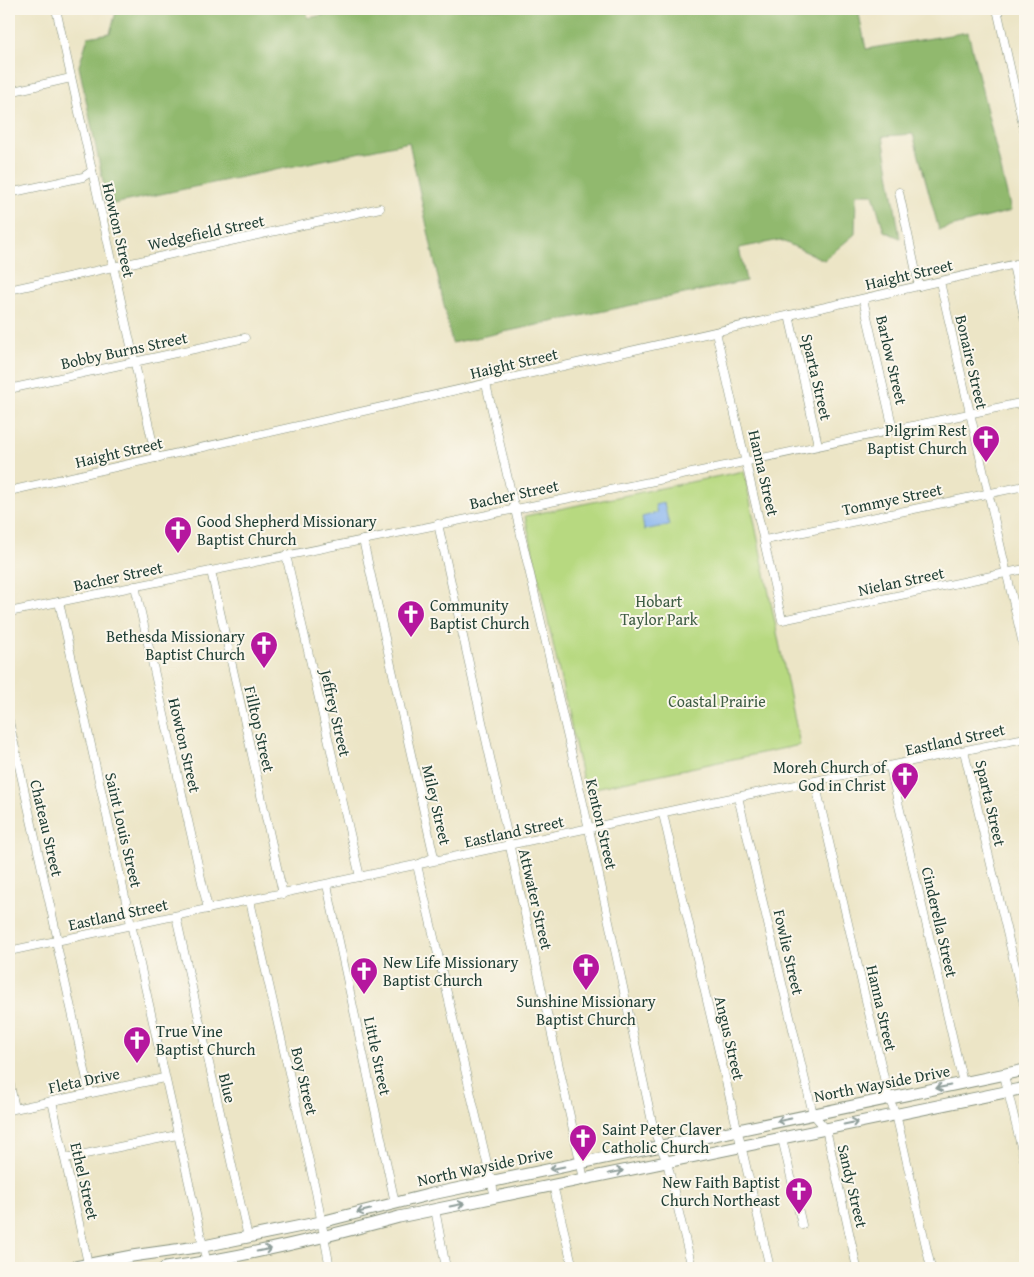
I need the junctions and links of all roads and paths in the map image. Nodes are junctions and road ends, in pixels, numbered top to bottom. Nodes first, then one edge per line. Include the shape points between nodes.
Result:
1 (56, 9) edge
2 (997, 9) edge
3 (71, 78) junction
4 (9, 92) edge
5 (1025, 134) edge
6 (92, 171) junction
7 (899, 192) dead end
8 (9, 193) edge
9 (380, 208) dead end
10 (1025, 262) edge
11 (1013, 265) junction
12 (114, 266) junction
13 (940, 282) junction
14 (919, 286) junction
15 (9, 290) edge
16 (863, 298) junction
17 (789, 315) junction
18 (1025, 320) edge
19 (716, 332) junction
20 (244, 338) dead end
21 (133, 361) junction
22 (486, 384) junction
23 (9, 389) edge
24 (1025, 402) edge
25 (970, 412) junction
26 (893, 428) junction
27 (818, 445) junction
28 (156, 458) junction
29 (747, 460) junction
30 (1025, 486) edge
31 (9, 491) edge
32 (988, 494) junction
33 (515, 508) junction
34 (438, 524) junction
35 (364, 540) junction
36 (765, 540) junction
37 (286, 555) junction
38 (1025, 569) edge
39 (211, 571) junction
40 (1007, 573) junction
41 (135, 586) junction
42 (59, 602) junction
43 (9, 612) edge
44 (782, 620) joint
45 (1025, 653) edge
46 (9, 721) edge
47 (1025, 738) edge
48 (964, 751) junction
49 (890, 767) junction
50 (815, 782) junction
51 (738, 797) junction
52 (663, 814) junction
53 (589, 829) junction
54 (510, 845) junction
55 (417, 865) junction
56 (360, 878) junction
57 (327, 885) junction
58 (283, 894) junction
59 (250, 900) junction
60 (208, 909) junction
61 (176, 916) junction
62 (131, 925) junction
63 (57, 941) junction
64 (9, 951) edge
65 (1025, 1008) edge
66 (1025, 1070) edge
67 (1004, 1075) junction
68 (164, 1078) junction
69 (9, 1081) edge
70 (963, 1083) junction
71 (1025, 1088) edge
72 (1008, 1091) junction
73 (90, 1093) junction
74 (889, 1099) junction
75 (52, 1101) junction
76 (12, 1109) edge
77 (813, 1114) junction
78 (896, 1114) junction
79 (826, 1129) junction
80 (738, 1130) junction
81 (178, 1135) junction
82 (782, 1138) junction
83 (660, 1146) junction
84 (741, 1146) junction
85 (66, 1158) junction
86 (667, 1162) junction
87 (581, 1163) junction
88 (1025, 1163) edge
89 (584, 1179) junction
90 (491, 1181) junction
91 (553, 1185) junction
92 (432, 1194) junction
93 (495, 1197) junction
94 (395, 1204) junction
95 (435, 1209) junction
96 (320, 1222) junction
97 (802, 1224) dead end
98 (248, 1237) junction
99 (324, 1238) junction
100 (204, 1246) junction
101 (208, 1265) edge
102 (88, 1266) edge
103 (70, 1268) edge
104 (165, 1268) edge
105 (330, 1268) edge
106 (446, 1268) edge
107 (573, 1268) edge
108 (692, 1268) edge
109 (770, 1268) edge
110 (857, 1268) edge
111 (931, 1268) edge

1 - 3 street, Howton Street
2 - 5 street
3 - 4 street
3 - 6 street, Howton Street
6 - 8 street via 83,177
6 - 12 street, Howton Street
7 - 14 street
9 - 12 street, Wedgefield Street
10 - 11 street, Haight Street
11 - 13 street, Haight Street
11 - 18 street
12 - 15 street, Wedgefield Street
12 - 21 street, Howton Street
13 - 14 street, Haight Street
13 - 25 street, Bonaire Street
14 - 16 street, Haight Street
16 - 17 street, Haight Street
16 - 26 street, Barlow Street
17 - 19 street, Haight Street
17 - 27 street, Sparta Street
19 - 22 street, Haight Street
19 - 29 street, Hanna Street
20 - 21 street, Bobby Burns Street
21 - 23 street, Bobby Burns Street
21 - 28 street, Howton Street
22 - 28 street, Haight Street
22 - 33 street, Kenton Street
24 - 25 street, Bacher Street
25 - 26 street, Bacher Street
25 - 32 street, Bonaire Street
26 - 27 street, Bacher Street
27 - 29 street, Bacher Street
28 - 31 street, Haight Street
29 - 33 street, Bacher Street
29 - 36 street, Hanna Street
30 - 32 street, Tommye Street
32 - 36 street, Tommye Street
32 - 40 street, Bonaire Street
33 - 34 street, Bacher Street
33 - 53 street, Kenton Street
34 - 35 street, Bacher Street
34 - 54 street, Attwater Street
35 - 37 street, Bacher Street
35 - 55 street, Miley Street via 434,857
36 - 44 street, Hanna Street
37 - 39 street, Bacher Street
37 - 56 street, Jeffrey Street
38 - 40 street, Nielan Street
39 - 41 street, Bacher Street
39 - 58 street, Filltop Street
40 - 44 street, Nielan Street
40 - 45 street, Bonaire Street
41 - 42 street, Bacher Street
41 - 60 street, Howton Street
42 - 43 street, Bacher Street
42 - 62 street, Saint Louis Street
46 - 63 street, Chateau Street
47 - 48 street, Eastland Street
48 - 49 street, Eastland Street
48 - 65 street, Sparta Street
49 - 50 street, Eastland Street
49 - 70 street, Cinderella Street
50 - 51 street, Eastland Street
50 - 74 street, Hanna Street
51 - 52 street, Eastland Street
51 - 77 street, Fowlie Street
52 - 53 street, Eastland Street
52 - 80 street, Angus Street
53 - 54 street, Eastland Street
53 - 83 street, Kenton Street via 654,1131
54 - 55 street, Eastland Street
54 - 87 street, Attwater Street
55 - 56 street, Eastland Street
55 - 90 street
56 - 57 street, Eastland Street
57 - 58 street, Eastland Street
57 - 94 street, Little Street
58 - 59 street, Eastland Street
59 - 60 street, Eastland Street
59 - 96 street, Boy Street
60 - 61 street, Eastland Street
61 - 62 street, Eastland Street
61 - 98 street, Blue
62 - 63 street, Eastland Street
62 - 68 street, Saint Louis Street
63 - 64 street, Eastland Street
63 - 73 street, Chateau Street
66 - 67 main road, North Wayside Drive
67 - 70 main road, North Wayside Drive
67 - 72 street
68 - 73 street, Fleta Drive
68 - 81 street, Saint Louis Street
69 - 76 street
70 -> 74 main road, North Wayside Drive
71 - 72 main road, North Wayside Drive
72 - 78 main road, North Wayside Drive
72 - 88 street
73 - 75 street, Fleta Drive
74 - 77 main road, North Wayside Drive
74 - 78 street, Hanna Street
75 - 76 street, Fleta Drive
75 - 85 street, Ethel Street
77 - 79 street, Sandy Street
77 -> 80 main road, North Wayside Drive
79 -> 78 main road, North Wayside Drive
78 - 111 street, Hanna Street
79 - 82 main road, North Wayside Drive
79 - 110 street, Sandy Street
80 - 83 main road, North Wayside Drive
80 - 84 street, Angus Street
81 - 85 street
81 - 100 street, Saint Louis Street
82 - 84 main road, North Wayside Drive
82 - 97 street
83 - 86 street, Kenton Street
83 - 87 main road, North Wayside Drive
84 - 86 main road, North Wayside Drive
84 - 109 street, Angus Street
85 - 102 street, Ethel Street
89 -> 86 main road, North Wayside Drive
86 - 108 street, Kenton Street
87 - 89 street, Attwater Street
87 -> 90 main road, North Wayside Drive
89 - 91 main road, North Wayside Drive
90 - 92 main road, North Wayside Drive
90 - 93 street
91 - 93 main road, North Wayside Drive
91 - 107 street
92 - 94 main road, North Wayside Drive
92 - 95 main road
95 -> 93 main road, North Wayside Drive
94 -> 96 main road, North Wayside Drive
95 - 99 main road, North Wayside Drive
95 - 106 street
96 - 98 main road, North Wayside Drive
96 - 99 street, Boy Street
98 - 100 main road, North Wayside Drive
101 -> 99 main road, North Wayside Drive
99 - 105 street, Boy Street
100 - 101 street, Saint Louis Street
100 - 102 main road, North Wayside Drive
101 - 104 main road, North Wayside Drive
102 - 103 main road, North Wayside Drive

